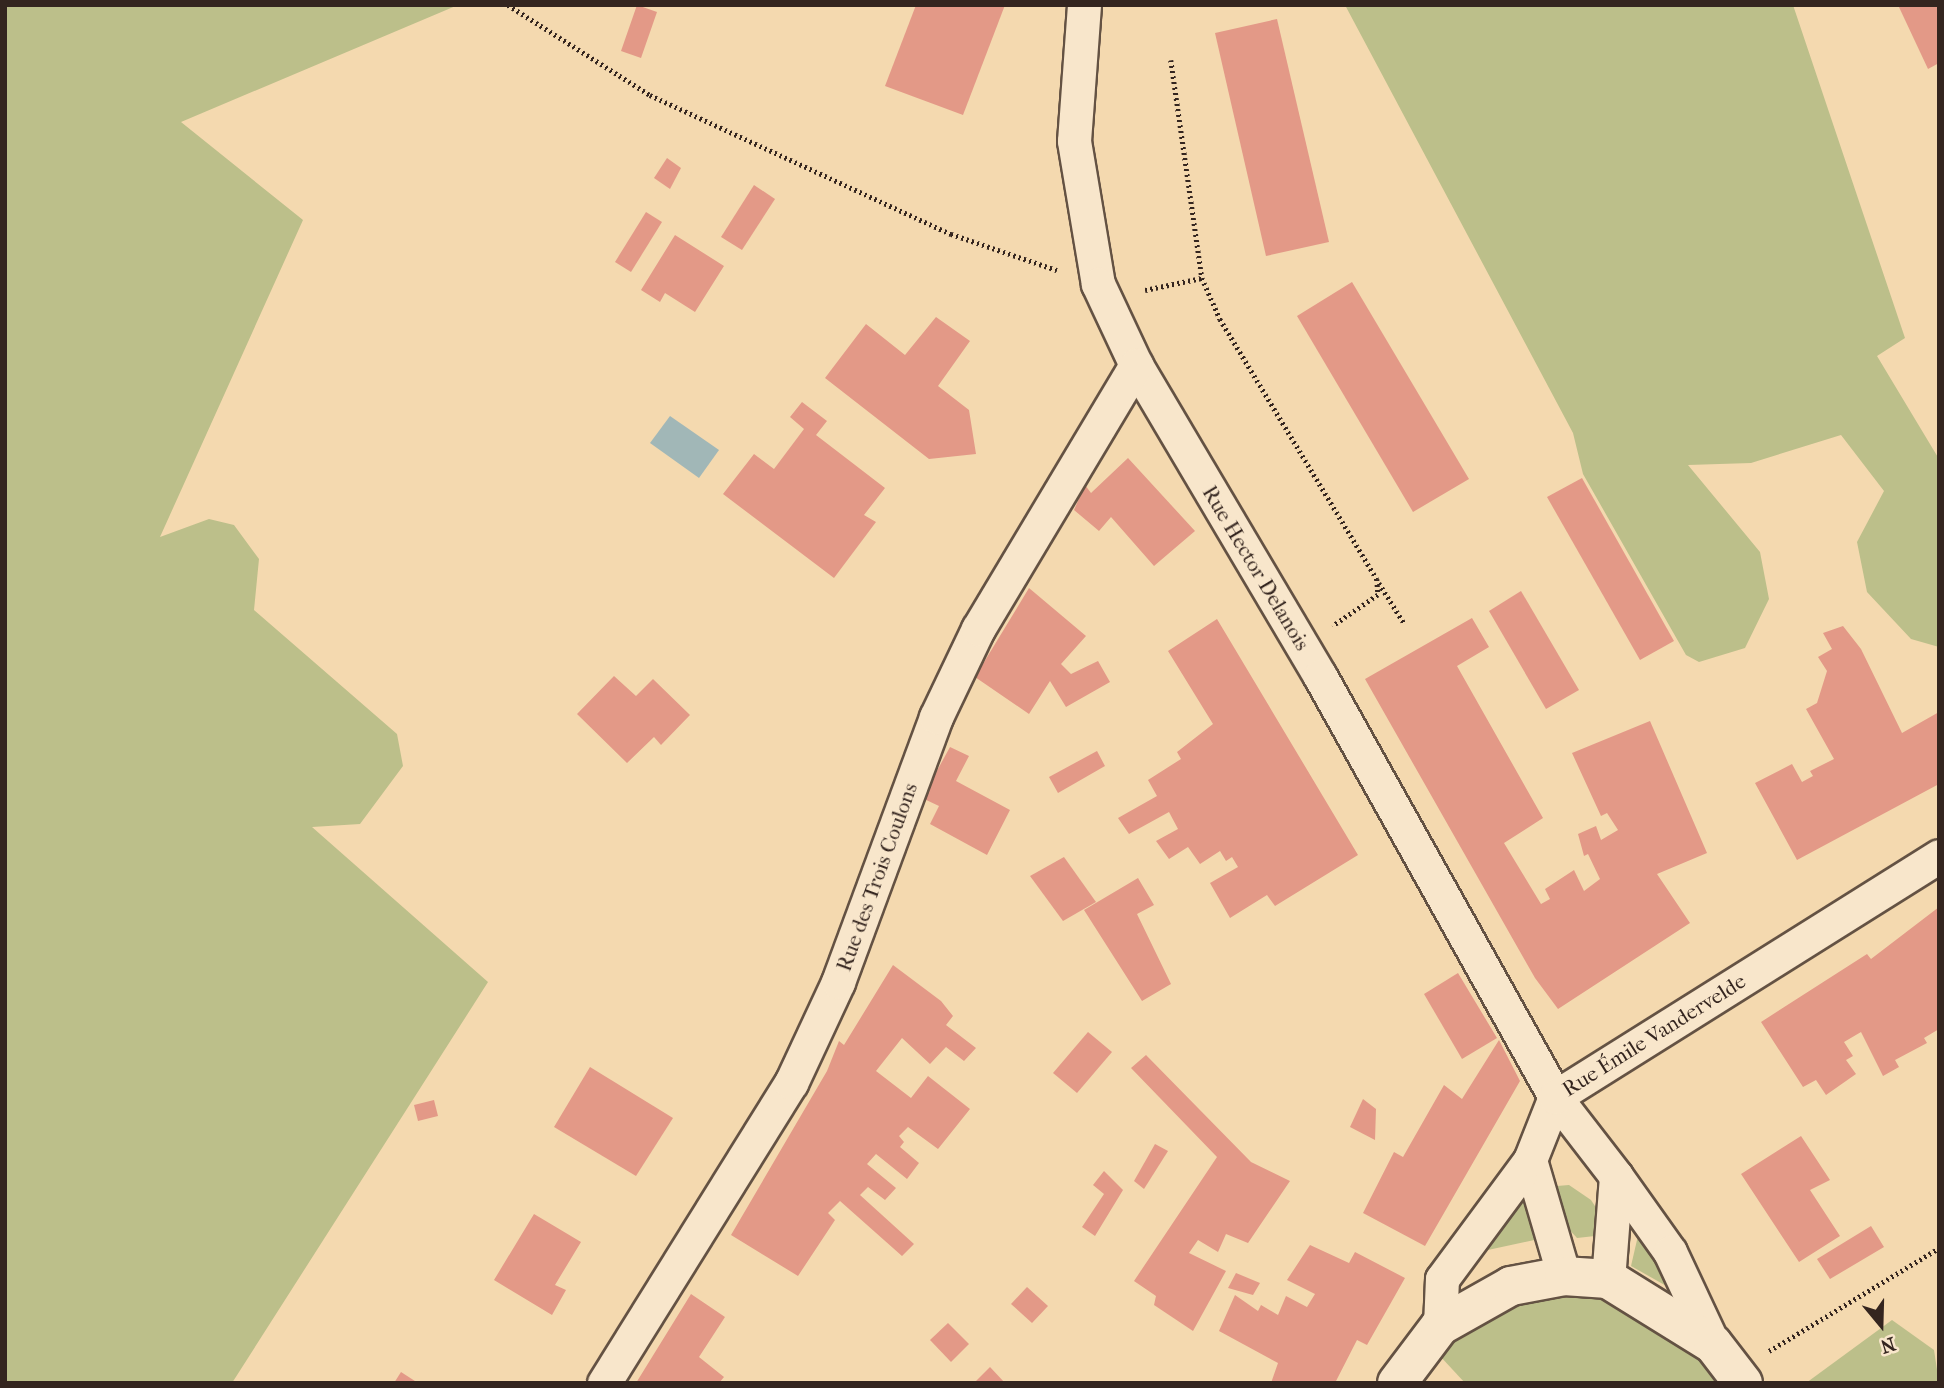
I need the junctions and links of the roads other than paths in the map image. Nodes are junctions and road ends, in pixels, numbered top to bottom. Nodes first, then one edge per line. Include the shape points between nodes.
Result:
1 (1084, 5) edge
2 (1136, 365) junction
3 (1939, 856) edge
4 (1555, 1097) junction
5 (1530, 1160) junction
6 (1616, 1176) junction
7 (1564, 1276) junction
8 (1608, 1279) junction
9 (1440, 1326) junction
10 (1730, 1366) edge
11 (604, 1383) edge
12 (1397, 1383) edge

1 - 2 street, Rue Hector Delanois via 1074,141 1101,292
2 - 4 street, Rue Hector Delanois via 1301,644
2 - 11 street, Rue des Trois Coulons via 978,628 936,717 838,982 791,1083
3 - 4 street, Rue Émile Vandervelde
4 - 5 street, Rue Émile Vandervelde
4 - 6 street, Rue Hector Delanois
5 - 7 street
5 - 9 street, Rue Émile Vandervelde via 1442,1279
6 - 8 street
6 - 10 street, Rue Hector Delanois via 1670,1252
7 - 8 main road
7 - 9 main road via 1511,1286
8 - 10 main road
9 - 12 main road

